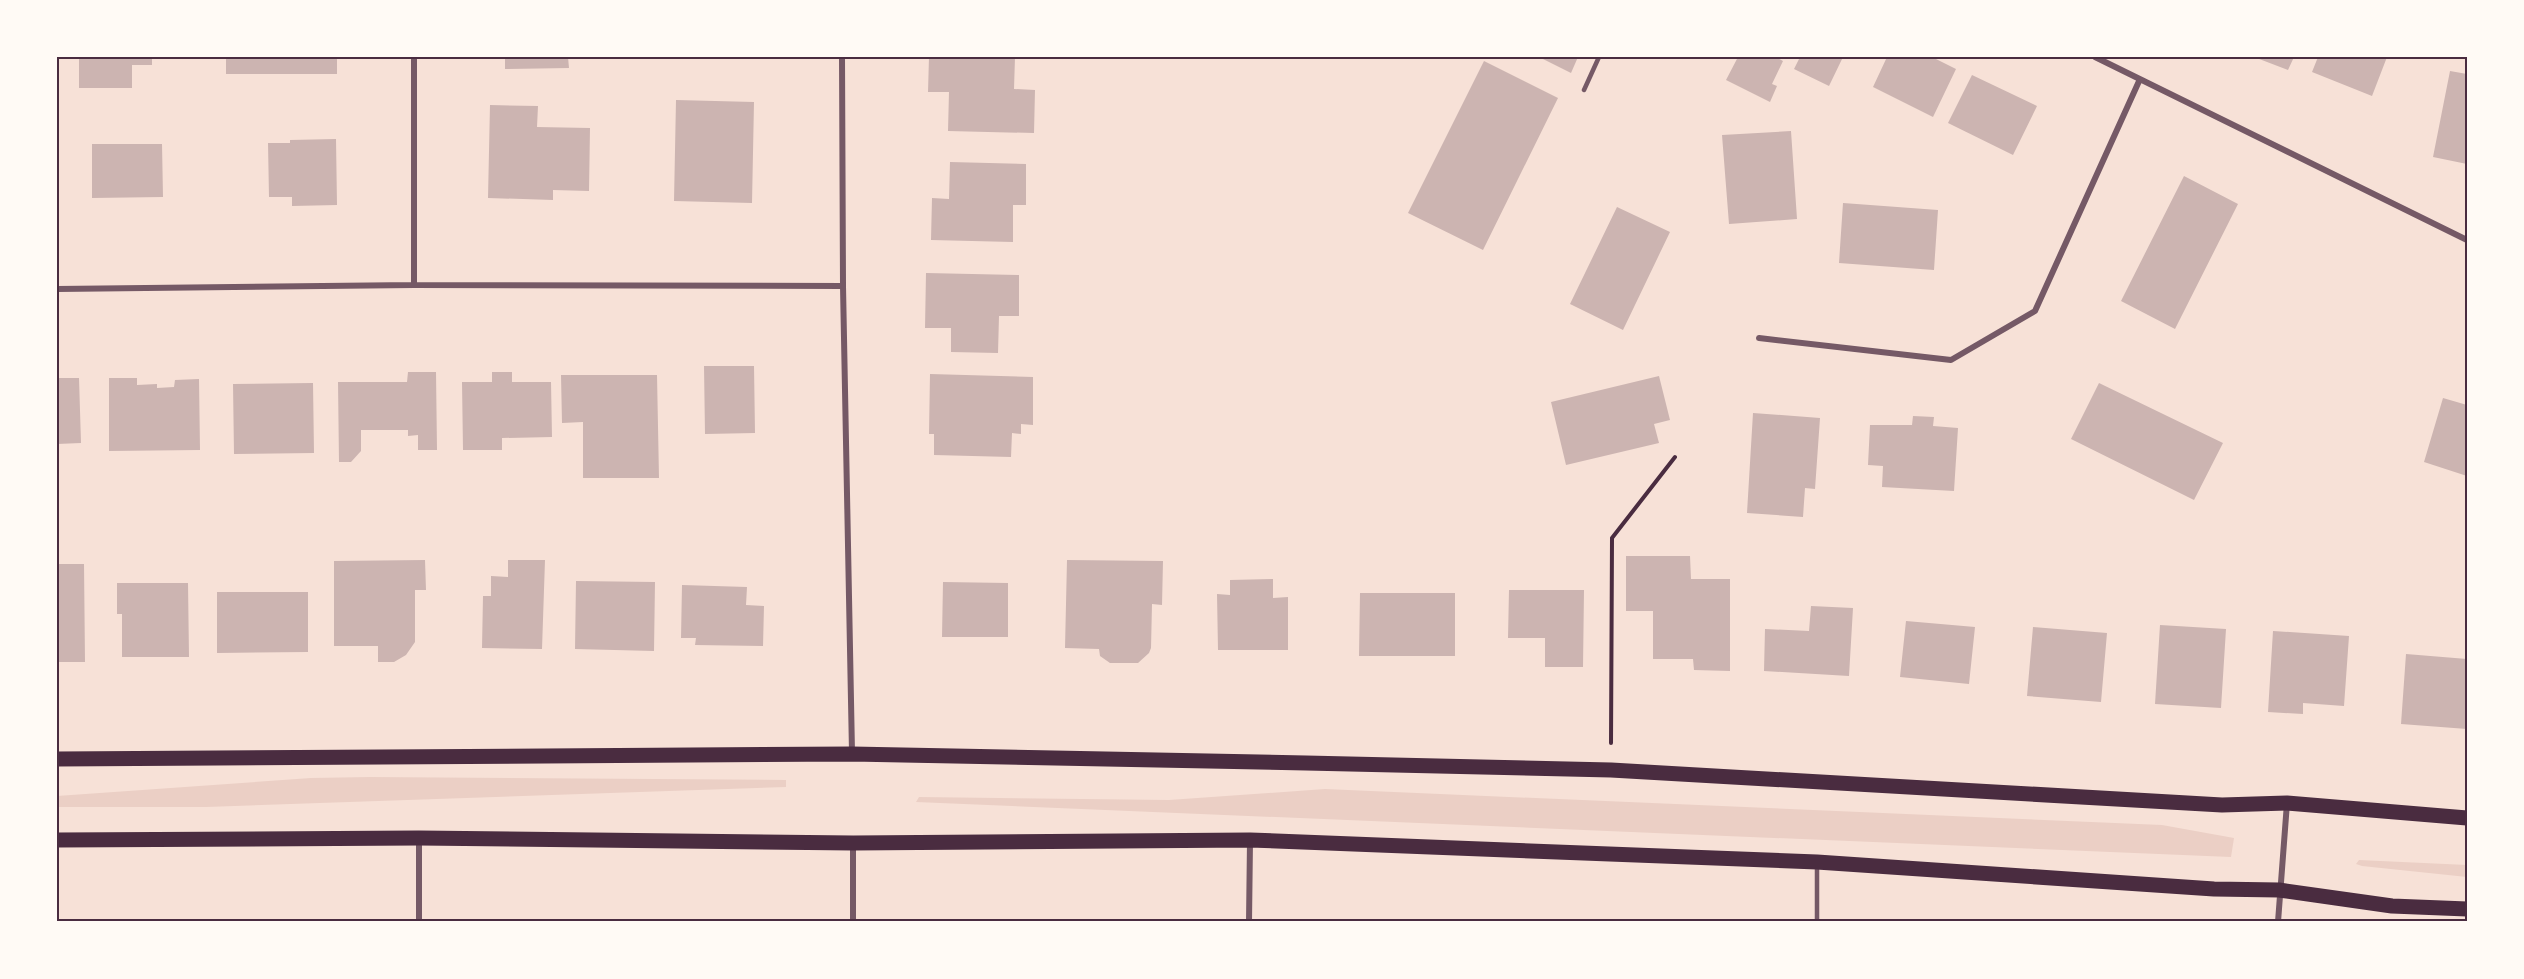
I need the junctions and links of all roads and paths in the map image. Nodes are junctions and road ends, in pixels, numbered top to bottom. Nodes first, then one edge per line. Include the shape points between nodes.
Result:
1 (414, 57) edge
2 (842, 57) edge
3 (1599, 57) edge
4 (2095, 57) edge
5 (2140, 79) junction
6 (1584, 90) dead end
7 (2467, 240) edge
8 (414, 285) junction
9 (843, 286) junction
10 (57, 289) edge
11 (1759, 338) dead end
12 (1676, 457) dead end
13 (852, 754) junction
14 (57, 759) edge
15 (1611, 770) junction
16 (2287, 803) junction
17 (2467, 818) edge
18 (419, 838) junction
19 (57, 840) edge
20 (1250, 840) junction
21 (853, 843) junction
22 (1817, 862) junction
23 (2279, 890) junction
24 (2467, 909) edge
25 (419, 922) edge
26 (853, 922) edge
27 (1250, 922) edge
28 (1818, 922) edge
29 (2278, 922) edge

1 - 8 street
2 - 9 street
3 - 6 lane
4 - 5 street
5 - 7 street
5 - 11 street via 2035,311 1951,360
8 - 9 street
8 - 10 street
9 - 13 street
12 - 15 path via 1612,538
13 - 14 main road
13 - 15 main road
15 - 16 main road via 2222,806
16 - 17 main road
16 - 23 street
18 - 19 main road
18 - 21 main road
18 - 25 street
20 - 21 main road
20 - 22 main road
20 - 27 street
21 - 26 street
22 - 23 main road
22 - 28 lane
23 - 24 main road via 2392,906
23 - 29 street

